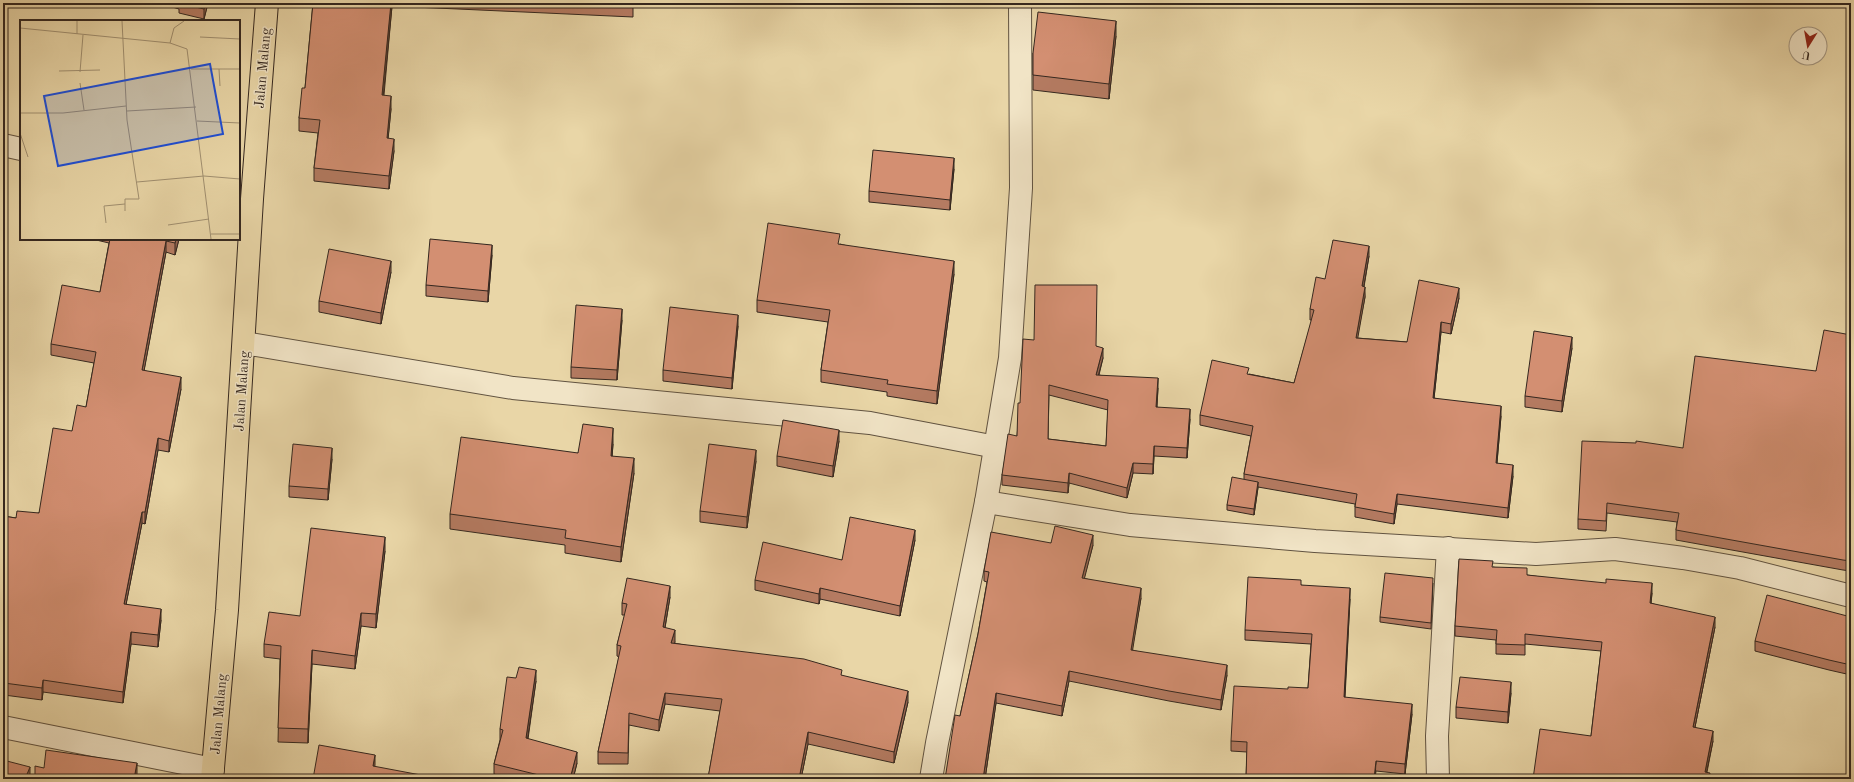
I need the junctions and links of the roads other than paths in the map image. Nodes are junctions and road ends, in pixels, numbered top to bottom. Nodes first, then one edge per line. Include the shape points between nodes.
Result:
1 (267, 3) edge
2 (1020, 3) edge
3 (3, 145) edge
4 (20, 149) edge
5 (245, 198) edge
6 (244, 343) junction
7 (996, 447) junction
8 (986, 502) junction
9 (1448, 548) junction
10 (1851, 596) edge
11 (3, 727) edge
12 (212, 774) edge
13 (931, 779) edge
14 (1438, 779) edge

1 - 5 main road, Jalan Malang
2 - 7 street via 1020,196 1010,358
3 - 4 street
5 - 6 main road, Jalan Malang
6 - 7 street via 513,388 870,423
6 - 12 main road, Jalan Malang via 227,610
7 - 8 street
8 - 9 street via 1130,525 1315,541
8 - 13 street via 936,743
9 - 10 street via 1536,554 1615,549 1740,568
9 - 14 street via 1436,736
11 - 12 street

